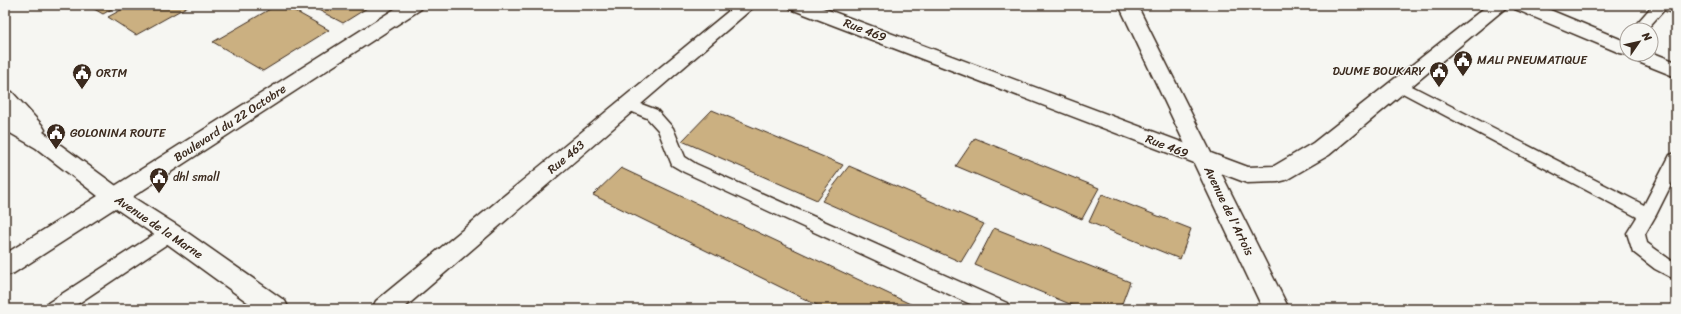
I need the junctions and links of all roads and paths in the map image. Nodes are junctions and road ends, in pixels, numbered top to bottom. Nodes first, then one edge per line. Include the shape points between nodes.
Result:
1 (414, 5) edge
2 (747, 5) edge
3 (798, 5) edge
4 (1128, 5) edge
5 (1500, 5) edge
6 (1522, 5) edge
7 (1662, 5) edge
8 (1676, 10) edge
9 (1646, 22) edge
10 (1619, 44) edge
11 (1659, 62) edge
12 (1676, 70) edge
13 (1400, 86) junction
14 (5, 97) edge
15 (628, 104) junction
16 (5, 121) edge
17 (44, 142) junction
18 (1676, 159) edge
19 (1204, 160) junction
20 (115, 197) junction
21 (1648, 215) junction
22 (170, 233) junction
23 (5, 266) edge
24 (1676, 273) edge
25 (55, 309) edge
26 (276, 309) edge
27 (385, 309) edge
28 (1000, 309) edge
29 (1276, 309) edge
30 (1280, 309) edge

1 - 20 street, Boulevard du 22 Octobre
2 - 15 street, Rue 463
3 - 19 street, Rue 469
4 - 19 street, Avenue de l'Artois
5 - 13 street, Rue 469
6 - 10 street
7 - 8 lane
7 - 9 lane
11 - 12 street
13 - 19 street, Rue 469 via 1321,149 1278,174 1247,176
13 - 21 lane
14 - 17 street, Avenue de la Marne
15 - 27 street, Rue 463
15 - 28 lane via 652,114 665,128 678,161 690,168
16 - 17 street, Avenue de la Marne
17 - 20 street, Avenue de la Marne
18 - 21 lane
19 - 29 street, Avenue de l'Artois
20 - 22 street, Avenue de la Marne
20 - 23 street, Boulevard du 22 Octobre
21 - 24 lane via 1636,233 1639,247
22 - 25 lane
22 - 26 street, Avenue de la Marne
29 - 30 street

